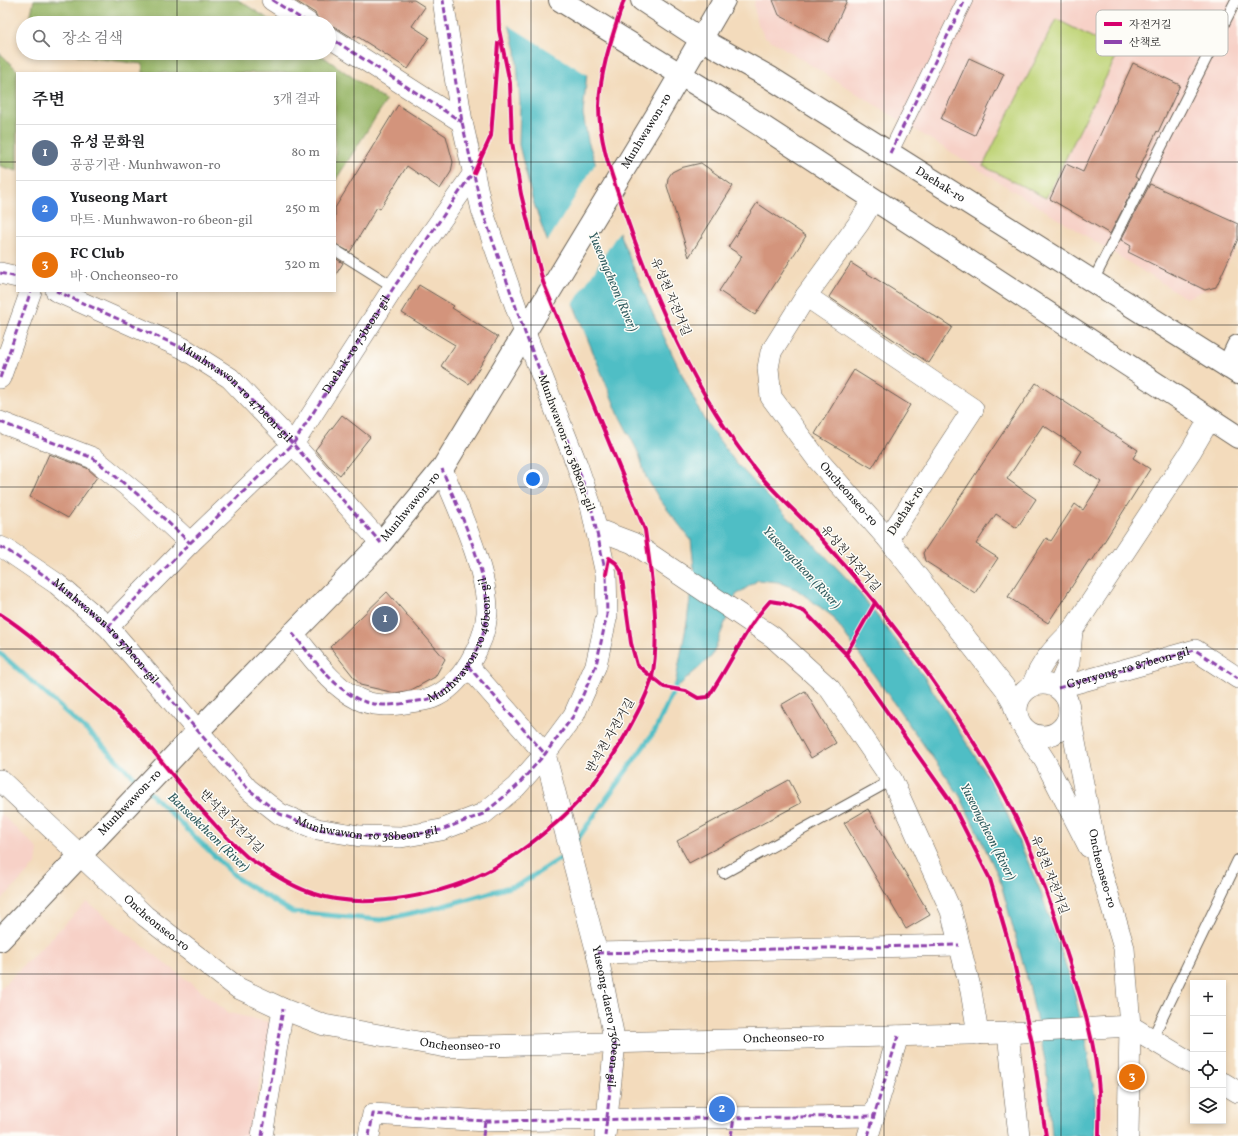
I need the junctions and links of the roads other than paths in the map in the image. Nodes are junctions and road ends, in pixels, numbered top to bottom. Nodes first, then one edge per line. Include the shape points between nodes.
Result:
1 (272, 0) edge
2 (443, 0) edge
3 (560, 0) edge
4 (724, 0) edge
5 (965, 0) edge
6 (1236, 0) edge
7 (643, 1) edge
8 (297, 16) edge
9 (1228, 16) edge
10 (701, 39) junction
11 (336, 41) edge
12 (1208, 56) edge
13 (681, 74) junction
14 (462, 122) junction
15 (890, 153) junction
16 (474, 173) junction
17 (873, 200) junction
18 (336, 251) edge
19 (0, 272) edge
20 (16, 277) edge
21 (1093, 281) junction
22 (394, 287) junction
23 (31, 292) edge
24 (58, 292) edge
25 (806, 296) junction
26 (525, 333) junction
27 (1238, 346) edge
28 (1233, 370) edge
29 (0, 378) edge
30 (1209, 420) junction
31 (0, 422) edge
32 (1238, 437) edge
33 (293, 444) junction
34 (442, 469) junction
35 (596, 529) junction
36 (888, 539) junction
37 (190, 543) junction
38 (381, 543) junction
39 (0, 547) edge
40 (108, 627) junction
41 (1072, 631) junction
42 (292, 634) junction
43 (468, 666) junction
44 (1238, 678) edge
45 (1020, 688) junction
46 (1058, 688) junction
47 (1069, 711) junction
48 (1021, 723) junction
49 (198, 731) junction
50 (545, 754) junction
51 (0, 780) edge
52 (892, 780) junction
53 (79, 857) junction
54 (1238, 860) edge
55 (1098, 861) junction
56 (724, 872) dead end
57 (0, 940) edge
58 (959, 945) junction
59 (597, 953) junction
60 (283, 1009) junction
61 (1130, 1026) junction
62 (1008, 1033) junction
63 (978, 1034) junction
64 (898, 1036) junction
65 (1152, 1039) junction
66 (615, 1043) junction
67 (1190, 1062) edge
68 (1226, 1085) edge
69 (1238, 1092) edge
70 (874, 1116) junction
71 (733, 1127) edge
72 (484, 1128) edge
73 (606, 1128) edge
74 (262, 1136) edge
75 (369, 1136) edge
76 (868, 1136) edge
77 (1019, 1136) edge
78 (1128, 1136) edge

1 - 8 street
2 - 14 street
3 - 13 street
4 - 10 street, Munhwawon-ro
5 - 15 street
6 - 9 lane
7 - 10 street, Daehak-ro
10 - 13 street, Munhwawon-ro
10 - 15 street, Daehak-ro via 757,70
11 - 14 street
12 - 21 lane
13 - 17 street
13 - 26 street, Munhwawon-ro
14 - 16 street
15 - 21 street, Daehak-ro
16 - 22 street, Daehak-ro 75beon-gil
16 - 26 street, Munhwawon-ro 38beon-gil via 482,210
17 - 25 street
17 - 30 street
18 - 22 lane
19 - 20 street
21 - 28 street, Daehak-ro
22 - 33 street, Daehak-ro 75beon-gil
23 - 29 street
24 - 33 street, Munhwawon-ro 47beon-gil via 183,348 230,378
25 - 36 street, Oncheonseo-ro via 771,352 768,368 771,397 817,459
25 - 36 street, Daehak-ro via 972,409
26 - 34 street, Munhwawon-ro
26 - 35 street, Munhwawon-ro 38beon-gil via 577,465
27 - 28 street
30 - 32 street
30 - 41 street
31 - 37 street via 93,458 142,498
33 - 37 street, Daehak-ro 75beon-gil
33 - 38 street, Munhwawon-ro 47beon-gil
34 - 38 street, Munhwawon-ro
34 - 43 street, Munhwawon-ro 46beon-gil via 475,552 487,612 484,633
35 - 50 street, Munhwawon-ro 38beon-gil via 606,574 607,615 596,665 574,715
35 - 52 street via 633,543 773,637 830,689
36 - 45 street, Oncheonseo-ro
37 - 40 street, Daehak-ro 75beon-gil
38 - 42 street, Munhwawon-ro
39 - 40 street, Munhwawon-ro 37beon-gil via 57,584
40 - 49 street, Munhwawon-ro 37beon-gil
41 - 45 street via 1051,651 1036,675
41 - 46 street via 1069,663
42 - 43 street, Munhwawon-ro 46beon-gil via 340,687 359,700 389,706 432,698 456,681
42 - 49 street, Munhwawon-ro
43 - 50 street
44 - 46 street, Gyeryong-ro 87beon-gil via 1195,650
45 - 46 street via 1049,684
45 - 48 street via 1012,700
46 - 47 street via 1068,702
47 - 48 street via 1067,720 1057,733 1041,736
47 - 55 street, Oncheonseo-ro
48 - 55 street via 1045,760
49 - 50 street, Munhwawon-ro 38beon-gil via 248,789 280,814 317,829 360,836 401,837 441,830 483,814 516,787
49 - 53 street, Munhwawon-ro
50 - 59 street, Yuseong-daero 736beon-gil
51 - 53 street, Oncheonseo-ro
52 - 56 lane
52 - 58 street via 951,911
53 - 57 street, Munhwawon-ro
53 - 60 street, Oncheonseo-ro via 145,916 238,988
54 - 65 lane
55 - 61 street, Oncheonseo-ro via 1124,948
58 - 59 street
58 - 63 street via 971,991
59 - 66 street, Yuseong-daero 736beon-gil
60 - 66 street, Oncheonseo-ro via 324,1025 446,1047
60 - 74 street
61 - 62 street, Oncheonseo-ro
61 - 65 street
61 - 78 street, Oncheonseo-ro
62 - 63 street, Oncheonseo-ro
62 - 77 street
63 - 64 street, Oncheonseo-ro
64 - 66 street, Oncheonseo-ro
64 - 70 street
65 - 67 street
66 - 73 street, Yuseong-daero 736beon-gil
68 - 69 street
70 - 71 street
70 - 76 street
71 - 73 street
72 - 73 street
72 - 75 street via 373,1114

